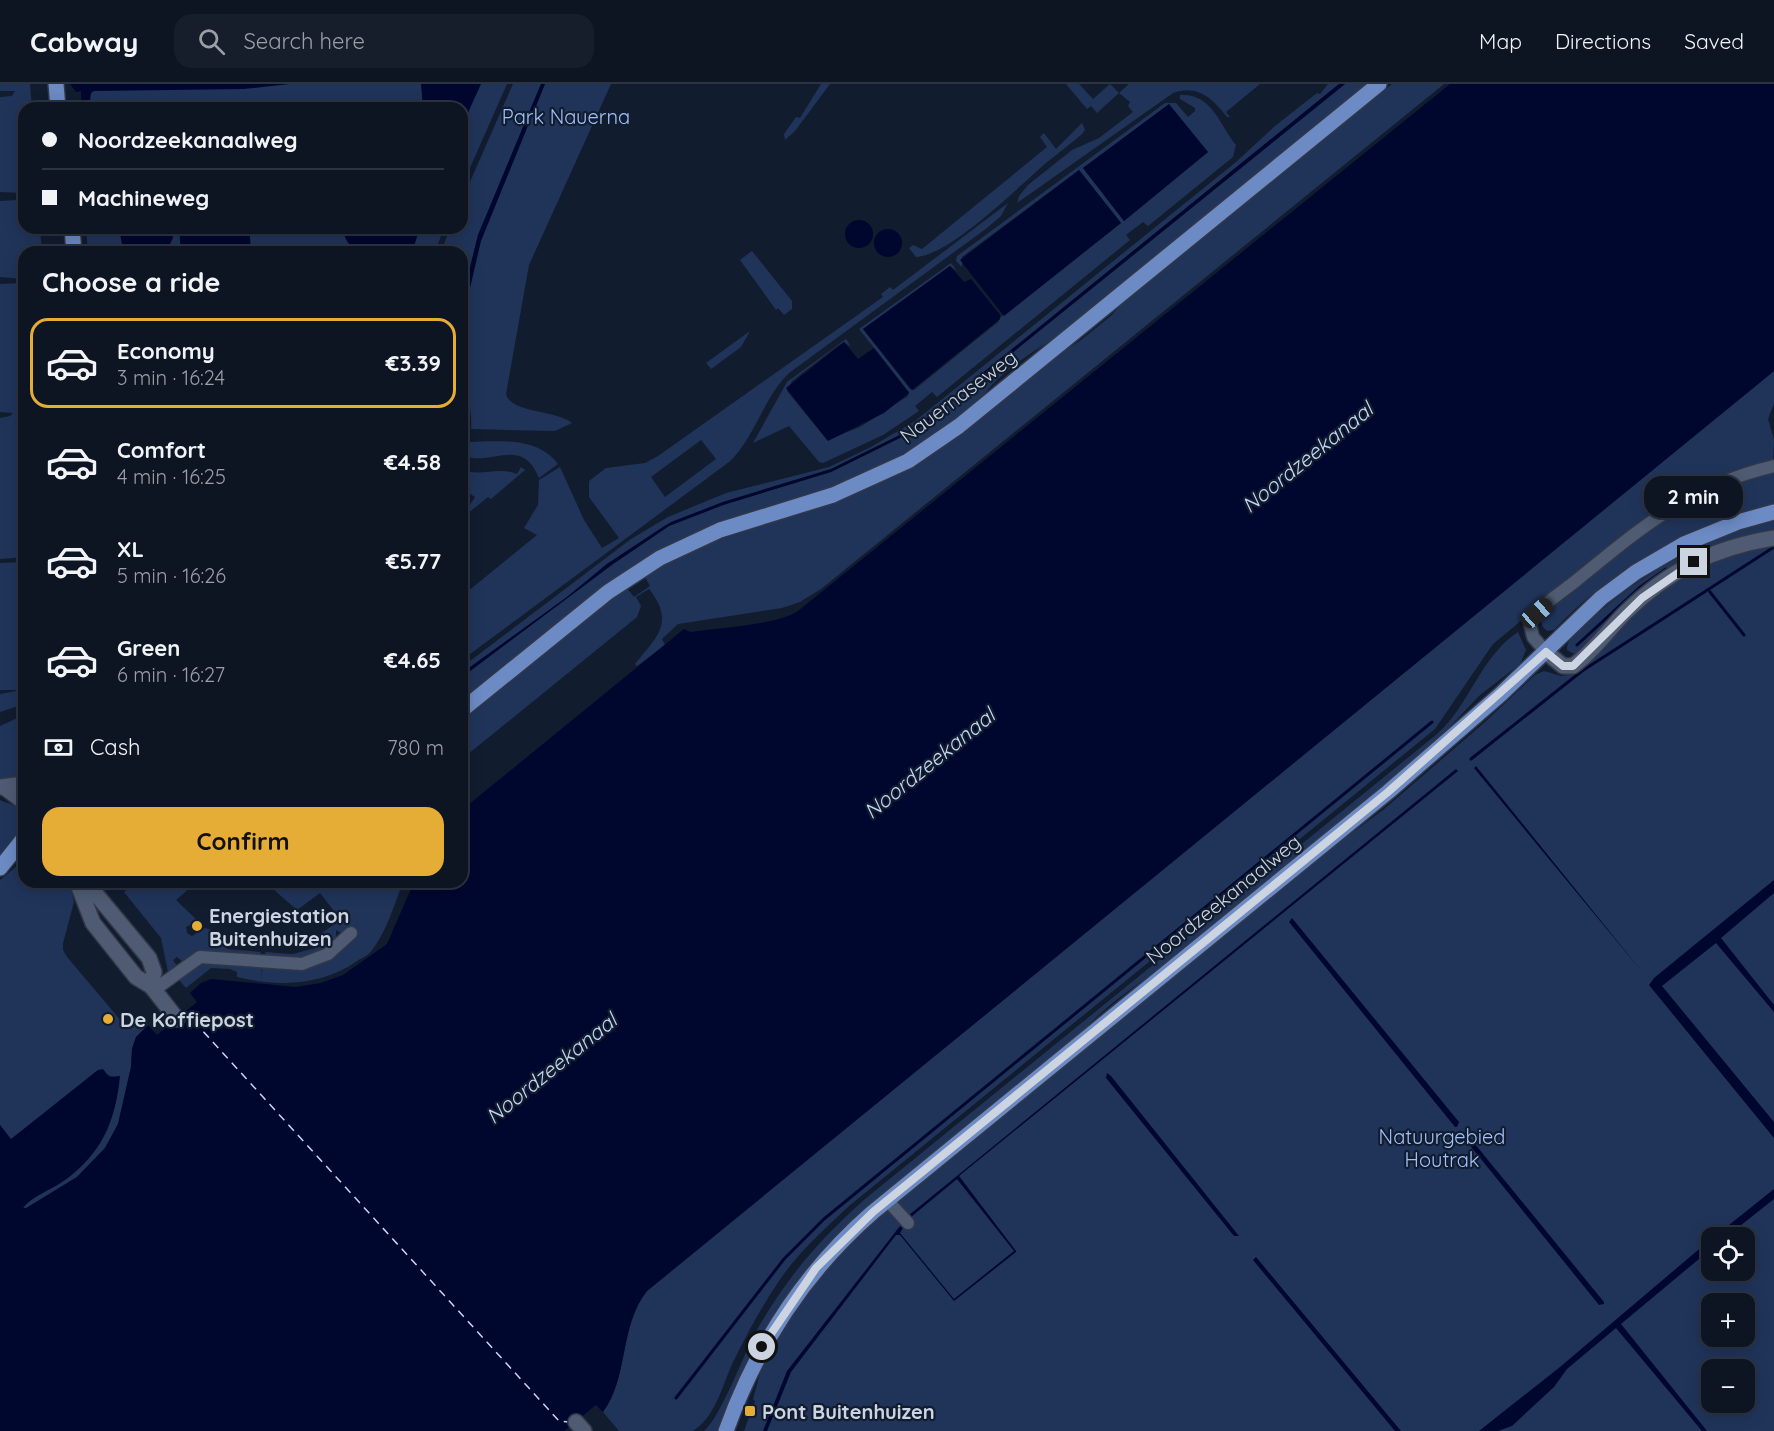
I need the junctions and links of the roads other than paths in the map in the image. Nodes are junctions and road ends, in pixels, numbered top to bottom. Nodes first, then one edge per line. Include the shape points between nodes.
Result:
1 (56, 84) edge
2 (1379, 84) edge
3 (58, 102) edge
4 (1774, 466) edge
5 (1774, 512) edge
6 (1774, 537) edge
7 (1546, 652) junction
8 (468, 705) edge
9 (18, 786) edge
10 (2, 787) edge
11 (18, 798) edge
12 (18, 846) edge
13 (18, 857) edge
14 (1, 867) edge
15 (82, 888) edge
16 (85, 888) edge
17 (351, 933) dead end
18 (153, 988) junction
19 (177, 1019) dead end
20 (887, 1200) junction
21 (908, 1223) dead end
22 (726, 1431) edge

1 - 3 main road
2 - 8 main road, Nauernaseweg via 959,426 908,460 832,495 720,530 660,558 608,592
4 - 7 street via 1723,480 1677,503 1547,604 1530,624 1533,637
5 - 7 main road, Noordzeekanaalweg via 1718,529 1653,561 1600,598
6 - 7 street via 1719,550 1677,571 1633,605 1573,666 1563,666
7 - 20 main road, Noordzeekanaalweg via 1388,792
9 - 10 street
10 - 11 street
12 - 14 main road
13 - 14 main road
15 - 18 street via 93,922 136,977
16 - 18 street via 95,893 149,958 154,972
17 - 18 street via 328,954 302,964 208,956 191,961
18 - 19 street
20 - 21 street
20 - 22 main road, Noordzeekanaalweg via 842,1240 796,1294 762,1347

